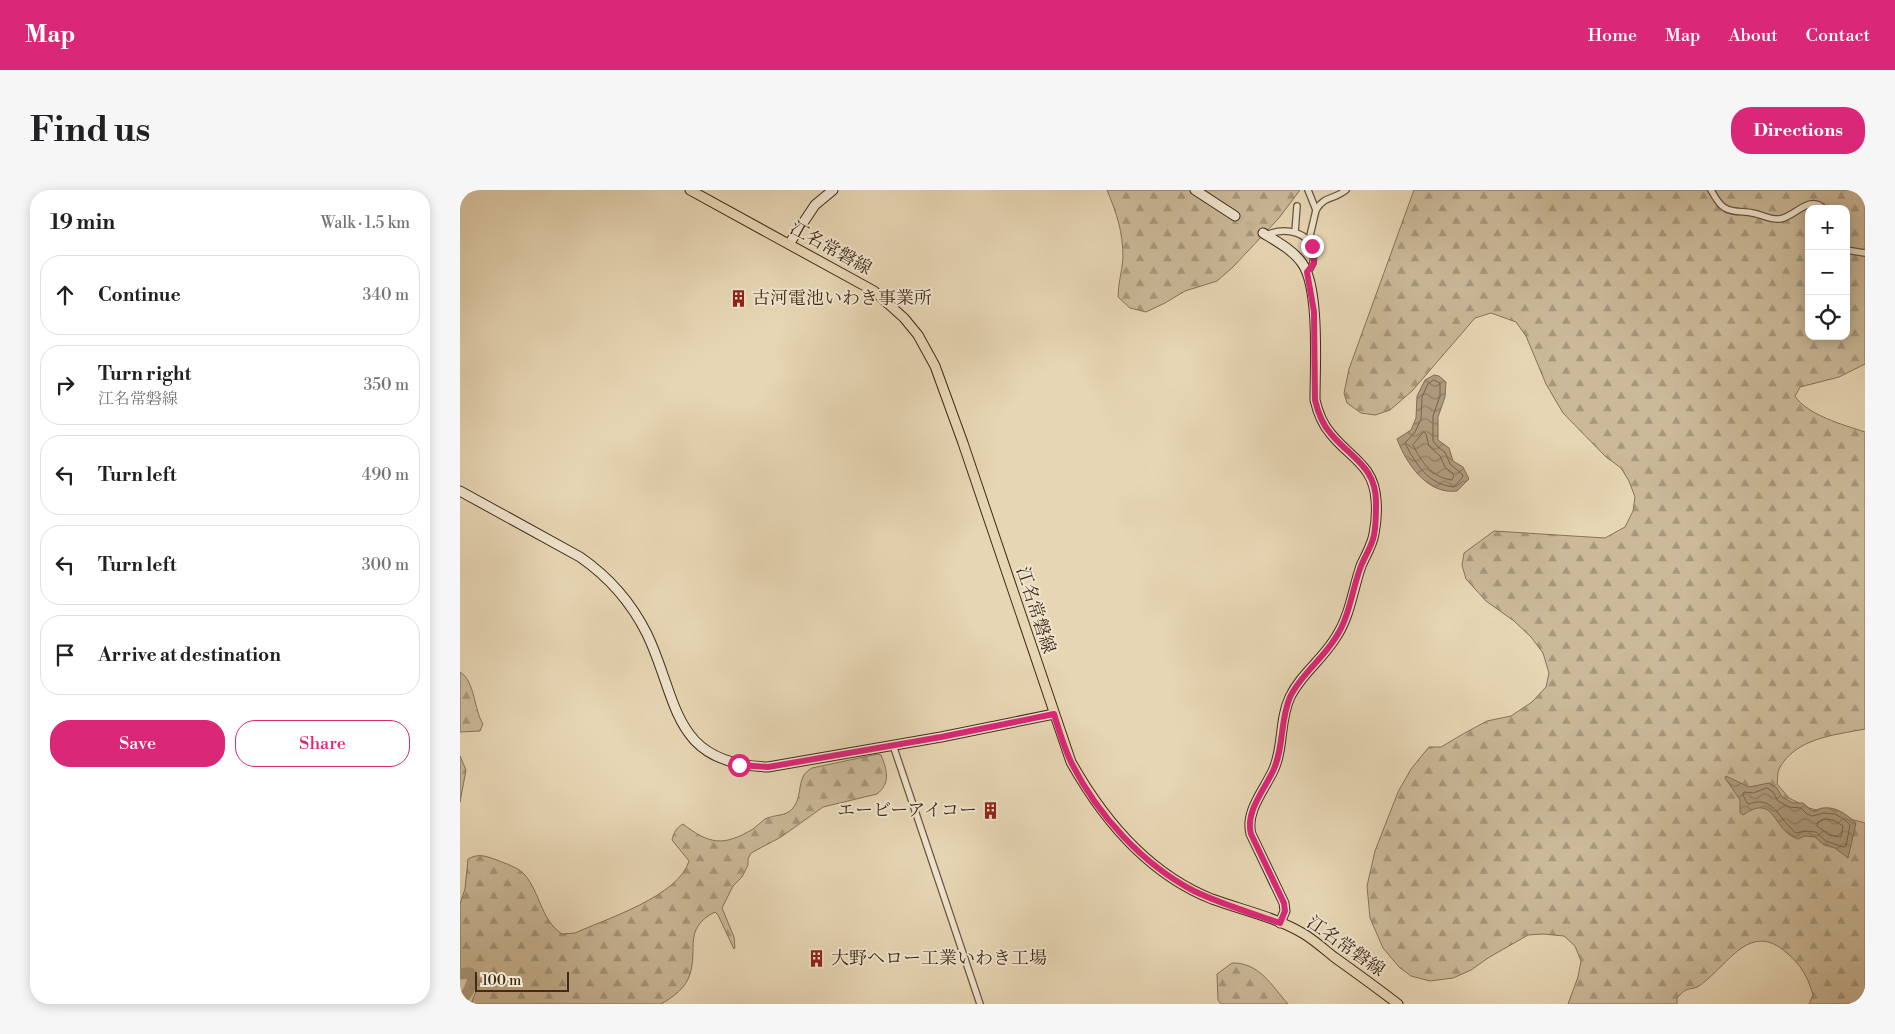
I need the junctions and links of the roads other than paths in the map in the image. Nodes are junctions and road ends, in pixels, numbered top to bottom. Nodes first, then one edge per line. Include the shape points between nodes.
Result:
1 (690, 190) edge
2 (833, 190) edge
3 (1195, 190) edge
4 (1309, 190) edge
5 (1346, 190) edge
6 (1711, 190) edge
7 (1297, 206) dead end
8 (1805, 207) edge
9 (1316, 210) junction
10 (1236, 216) tunnel mouth
11 (1295, 232) junction
12 (1264, 234) joint
13 (1309, 240) junction
14 (789, 244) junction
15 (1850, 251) edge
16 (1865, 253) edge
17 (1307, 272) junction
18 (460, 491) edge
19 (1054, 714) junction
20 (893, 745) junction
21 (1280, 923) junction
22 (980, 1004) edge
23 (1398, 1004) edge

1 - 14 main road, 江名常磐線
2 - 14 street via 815,205
3 - 10 street
4 - 9 street
5 - 9 street via 1326,199
6 - 8 street via 1726,208 1774,219 1790,216
7 - 11 street
9 - 13 street
11 - 12 street
11 - 13 street
12 - 17 street via 1295,256
13 - 17 street via 1314,263
14 - 19 main road, 江名常磐線 via 874,291 904,318 928,351 963,443
15 - 16 street
17 - 21 street via 1314,312 1317,410 1330,434 1372,478 1376,503 1374,534 1343,626 1289,699 1274,769 1256,802 1250,822 1251,834 1284,903 1285,911
18 - 20 street via 580,557 616,586 647,634 681,722 694,740 715,755 739,765 768,767
19 - 20 street
19 - 21 main road, 江名常磐線 via 1071,762 1087,791 1111,823 1136,848 1193,890
20 - 22 street
21 - 23 main road, 江名常磐線 via 1304,934

